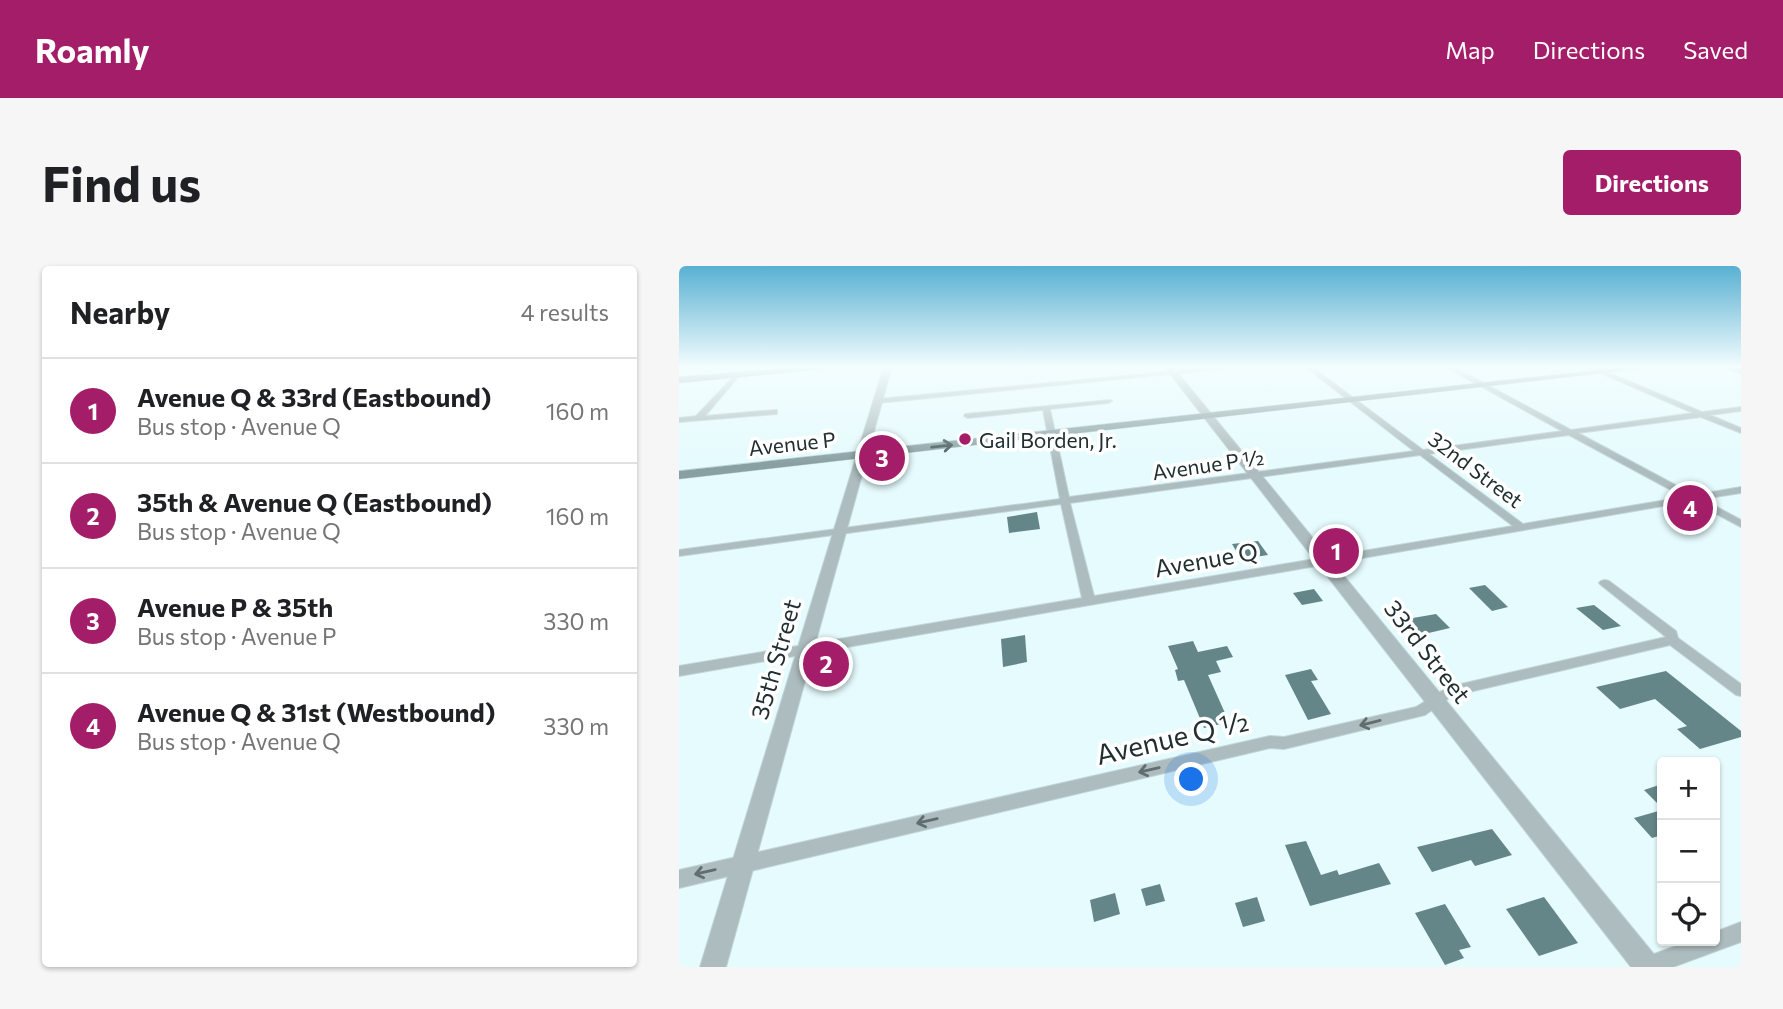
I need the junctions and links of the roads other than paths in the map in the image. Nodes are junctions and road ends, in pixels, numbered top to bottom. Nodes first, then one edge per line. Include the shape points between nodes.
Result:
1 (716, 399) edge
2 (900, 399) edge
3 (1194, 399) edge
4 (1366, 399) edge
5 (1507, 399) edge
6 (1663, 399) edge
7 (1354, 400) junction
8 (878, 401) joint
9 (1108, 401) dead end
10 (1046, 408) junction
11 (1741, 409) edge
12 (774, 412) dead end
13 (1702, 415) junction
14 (968, 416) dead end
15 (1208, 417) junction
16 (698, 419) junction
17 (679, 420) edge
18 (1741, 431) edge
19 (1571, 432) junction
20 (1049, 434) junction
21 (1423, 452) junction
22 (862, 454) junction
23 (679, 475) edge
24 (1254, 475) junction
25 (1741, 490) edge
26 (1694, 498) junction
27 (1065, 501) junction
28 (1741, 523) edge
29 (1521, 527) junction
30 (840, 531) junction
31 (679, 553) edge
32 (1323, 562) junction
33 (1605, 583) dead end
34 (1089, 602) junction
35 (1672, 640) junction
36 (806, 649) junction
37 (679, 671) edge
38 (1741, 691) edge
39 (1434, 701) junction
40 (743, 863) junction
41 (679, 879) edge
42 (1741, 932) edge
43 (713, 967) edge
44 (1647, 967) edge

1 - 16 street
2 - 8 street
3 - 15 street, 33rd Street
4 - 7 main road, Avenue P
5 - 19 street
6 - 13 street
7 - 15 main road, Avenue P
7 - 21 street, 32nd Street
8 - 22 street, 35th Street
9 - 10 street
10 - 14 street
10 - 20 street
11 - 13 street, Avenue P ½
12 - 16 street
13 - 18 street
13 - 19 street, Avenue P ½
15 - 20 main road, Avenue P
15 - 24 street, 33rd Street
16 - 17 street
19 - 21 street, Avenue P ½
19 - 26 street
22 -> 20 main road, Avenue P
20 - 27 street
21 - 24 street, Avenue P ½
21 - 29 street, 32nd Street
22 - 23 main road, Avenue P
22 - 30 street, 35th Street
24 - 27 street, Avenue P ½
24 - 32 street, 33rd Street
25 - 26 street, Avenue Q
26 - 28 street
26 - 29 street, Avenue Q
27 - 30 street, Avenue P ½
27 - 34 street
29 - 32 street, Avenue Q
30 - 31 street, Avenue P ½
30 - 36 street, 35th Street
32 - 34 street, Avenue Q
32 - 39 street, 33rd Street
33 - 35 street via 1672,634
34 - 36 street, Avenue Q
35 - 38 street
35 - 39 street, Avenue Q ½ via 1448,692
36 - 37 street, Avenue Q
36 - 40 street, 35th Street
39 -> 40 street, Avenue Q ½ via 1420,711 1284,743 1270,741
39 - 44 street, 33rd Street
40 -> 41 street, Avenue Q ½
40 - 43 street, 35th Street
42 - 44 street

